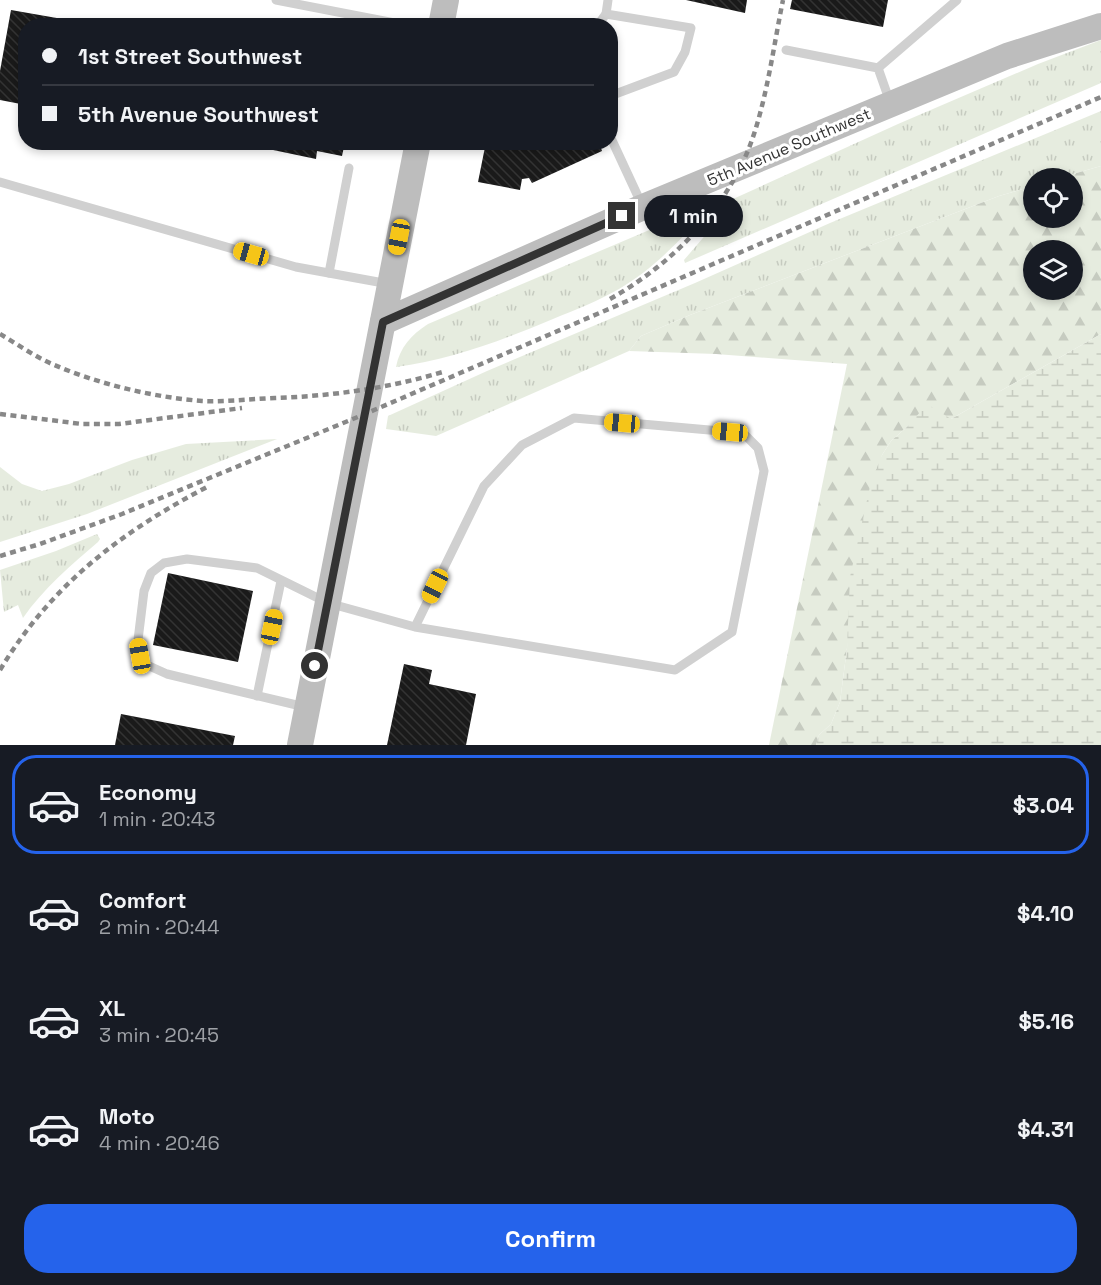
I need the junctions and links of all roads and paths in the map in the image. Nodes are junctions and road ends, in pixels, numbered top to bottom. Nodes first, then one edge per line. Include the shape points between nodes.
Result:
1 (276, 0) edge
2 (446, 0) edge
3 (609, 0) edge
4 (957, 0) edge
5 (606, 14) junction
6 (369, 18) edge
7 (443, 18) edge
8 (603, 18) edge
9 (1101, 26) edge
10 (786, 50) dead end
11 (878, 68) junction
12 (618, 93) edge
13 (891, 105) junction
14 (416, 150) edge
15 (617, 150) edge
16 (349, 168) dead end
17 (0, 182) edge
18 (643, 207) junction
19 (329, 273) junction
20 (390, 284) junction
21 (383, 322) junction
22 (281, 581) junction
23 (327, 603) junction
24 (415, 627) junction
25 (257, 696) junction
26 (307, 708) junction
27 (300, 745) edge

1 - 6 lane
2 - 7 street
3 - 5 lane
4 - 11 lane
5 - 8 lane
5 - 12 lane via 691,28 685,52 674,72
9 - 13 street, 5th Avenue Southwest via 1007,56
10 - 11 lane
11 - 13 lane
13 - 18 street, 5th Avenue Southwest
14 - 20 street
15 - 18 lane
16 - 19 lane
17 - 19 lane via 296,267
18 - 21 street, 5th Avenue Southwest
19 - 20 lane
20 - 21 street
21 - 23 street
22 - 23 lane
22 - 25 lane
22 - 25 lane via 257,568 187,559 164,563 151,573 144,591 138,640 140,656 147,665 167,674
23 - 24 lane
23 - 26 street
24 - 24 lane via 675,670 732,632 764,471 758,448 743,433 574,418 522,445 484,486
25 - 26 lane
26 - 27 street

